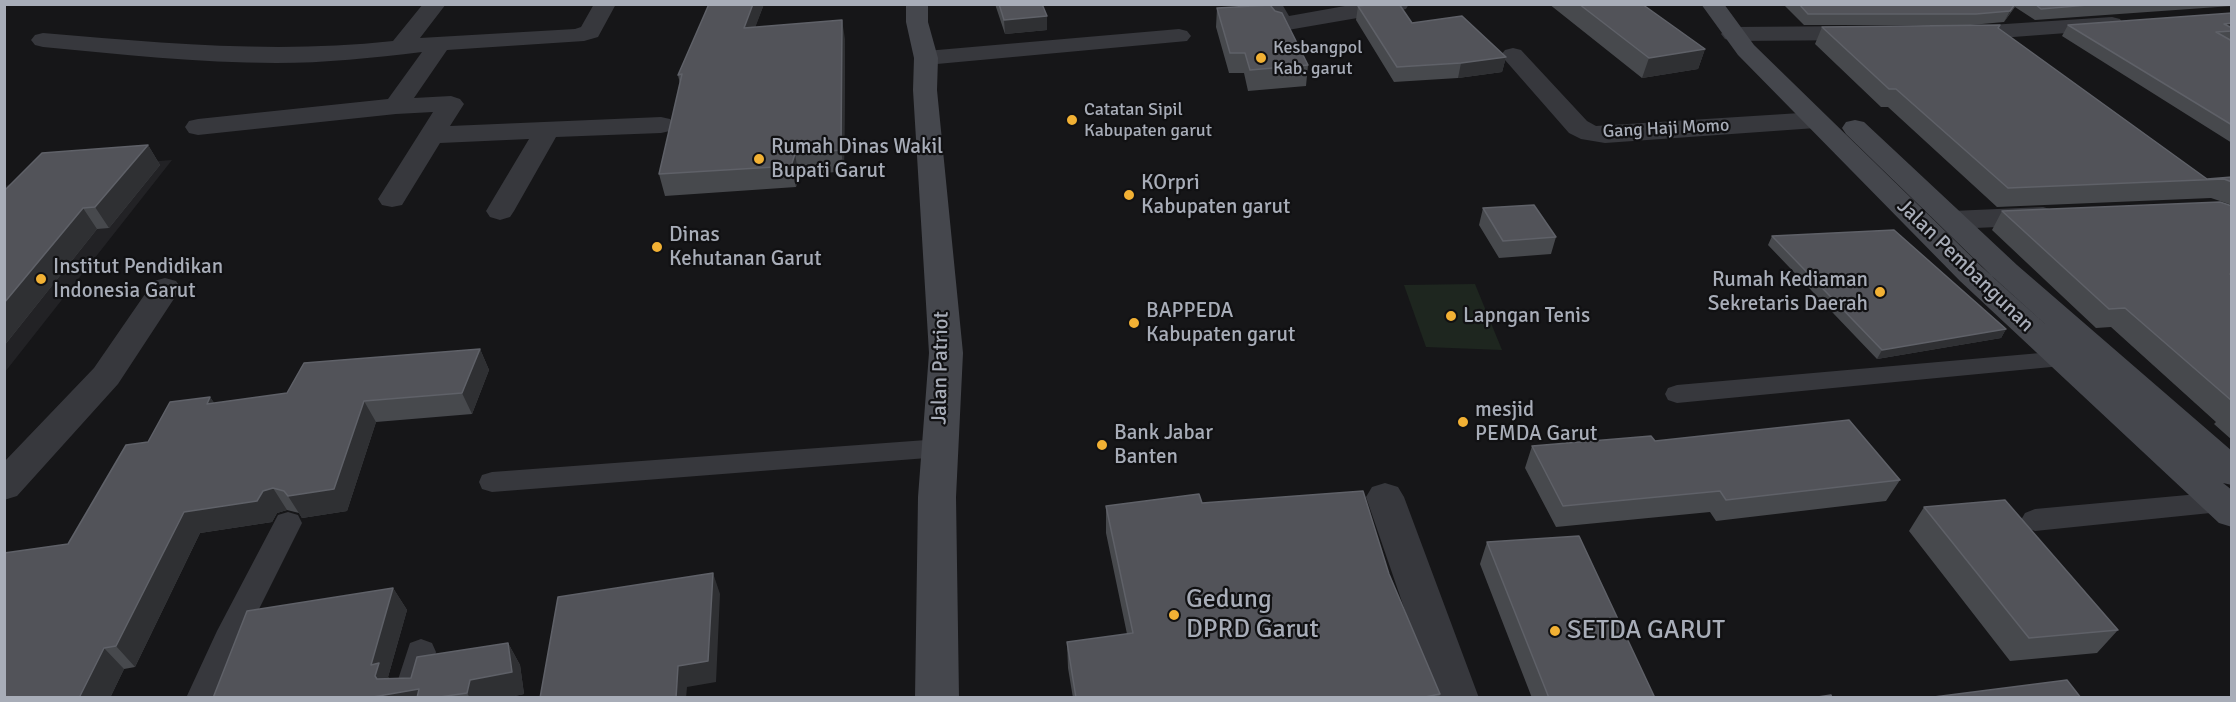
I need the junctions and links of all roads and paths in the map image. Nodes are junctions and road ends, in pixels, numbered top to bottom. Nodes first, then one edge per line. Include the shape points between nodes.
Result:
1 (435, 4) edge
2 (605, 4) edge
3 (917, 4) edge
4 (1271, 4) edge
5 (1398, 4) edge
6 (1712, 4) edge
7 (1739, 4) edge
8 (2137, 22) edge
9 (1747, 33) junction
10 (1888, 33) edge
11 (1940, 34) edge
12 (1179, 36) dead end
13 (43, 40) dead end
14 (440, 43) junction
15 (400, 48) junction
16 (1513, 55) dead end
17 (926, 57) junction
18 (396, 106) junction
19 (1816, 120) junction
20 (661, 124) dead end
21 (198, 127) dead end
22 (547, 130) junction
23 (432, 135) junction
24 (392, 199) dead end
25 (500, 211) dead end
26 (2069, 215) edge
27 (1948, 233) junction
28 (165, 288) dead end
29 (2063, 359) junction
30 (2138, 388) junction
31 (2101, 393) junction
32 (1677, 394) dead end
33 (940, 448) junction
34 (492, 482) dead end
35 (4, 486) edge
36 (2229, 497) edge
37 (1385, 498) dead end
38 (2035, 520) dead end
39 (288, 523) dead end
40 (421, 652) dead end
41 (202, 698) edge
42 (408, 698) edge
43 (937, 698) edge
44 (1457, 698) edge

1 - 15 street
2 - 14 street via 590,32 584,35
3 - 17 main road, Jalan Patriot via 917,22
4 - 5 street via 1282,24
6 - 9 main road, Jalan Pembangunan
7 - 9 main road, Jalan Pembangunan
8 - 11 street
9 - 10 street
9 - 19 main road, Jalan Pembangunan via 1746,50
9 - 27 main road, Jalan Pembangunan via 1792,67
12 - 17 street
13 - 15 street via 275,57
14 - 15 street
14 - 18 street
16 - 19 street, Gang Haji Momo via 1578,127 1590,133
17 - 33 main road, Jalan Patriot via 925,90 946,353
18 - 21 street
18 - 23 street via 451,104
19 - 27 main road, Jalan Pembangunan
20 - 22 street
22 - 23 street
22 - 25 street
23 - 24 street
26 - 27 street
27 - 29 main road, Jalan Pembangunan
27 - 30 main road, Jalan Pembangunan via 1978,245
28 - 35 street via 106,376
29 - 31 main road, Jalan Pembangunan
29 - 32 lane
30 - 31 main road
30 - 36 main road, Jalan Pembangunan
31 - 36 main road, Jalan Pembangunan
33 - 34 lane
33 - 43 main road, Jalan Patriot
36 - 38 lane
37 - 44 street
39 - 41 lane
40 - 42 lane

